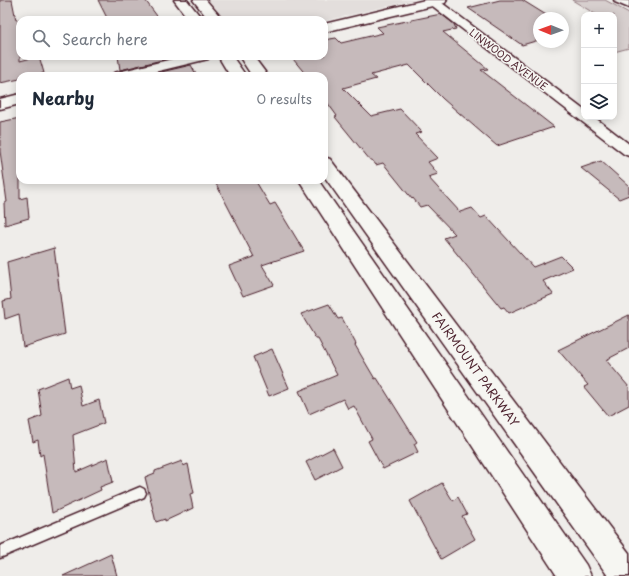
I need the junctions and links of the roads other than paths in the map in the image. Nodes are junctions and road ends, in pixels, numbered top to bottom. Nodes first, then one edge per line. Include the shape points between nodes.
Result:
1 (180, 0) edge
2 (199, 0) edge
3 (619, 0) edge
4 (438, 1) edge
5 (629, 6) edge
6 (193, 16) edge
7 (213, 16) edge
8 (328, 27) edge
9 (186, 60) edge
10 (228, 60) edge
11 (249, 60) edge
12 (136, 72) edge
13 (235, 72) edge
14 (257, 72) edge
15 (16, 100) edge
16 (0, 104) edge
17 (581, 115) edge
18 (588, 120) edge
19 (629, 151) edge
20 (328, 168) edge
21 (311, 184) edge
22 (140, 493) dead end
23 (0, 552) edge
24 (575, 576) edge
25 (627, 576) edge

1 - 6 street
2 - 7 street
3 - 5 street
4 - 8 street
4 - 17 street, LINWOOD AVENUE
9 - 12 street
10 - 13 street
11 - 14 street
15 - 16 street
18 - 19 street, LINWOOD AVENUE
20 - 25 street, FAIRMOUNT PARKWAY
21 - 24 street
22 - 23 lane

